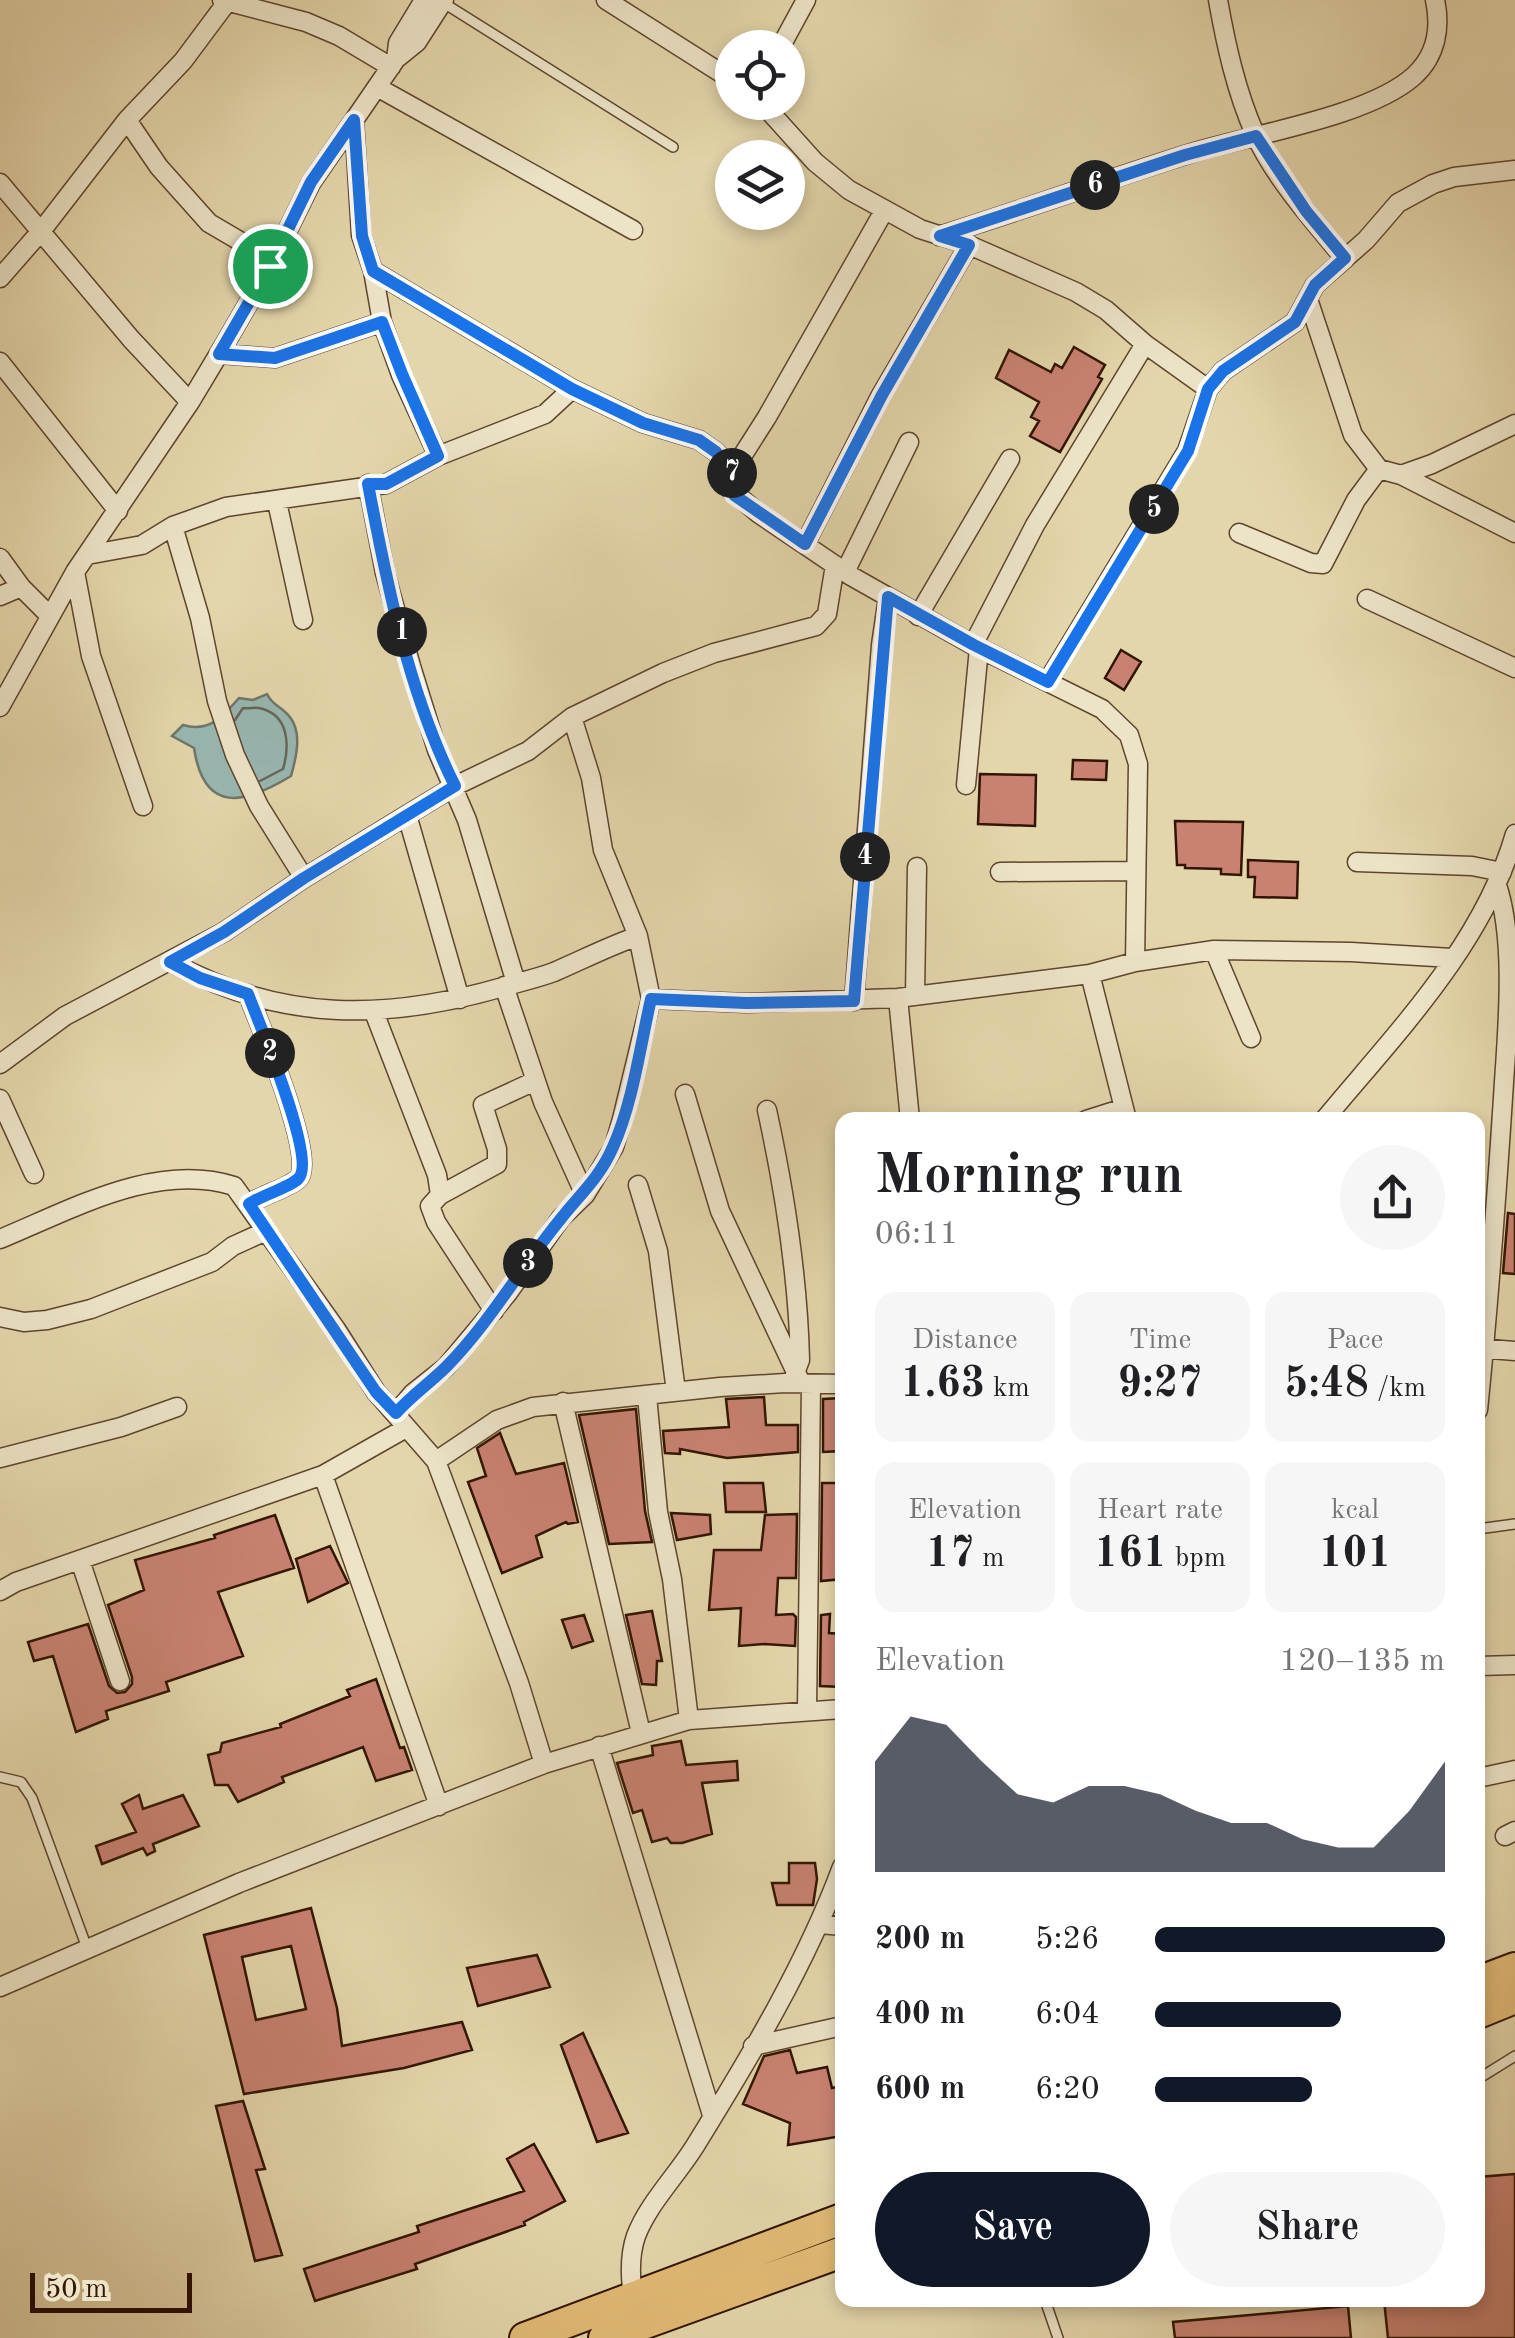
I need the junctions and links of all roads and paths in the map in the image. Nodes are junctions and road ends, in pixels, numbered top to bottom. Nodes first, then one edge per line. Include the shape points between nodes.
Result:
1 (606, 0) edge
2 (806, 0) edge
3 (1218, 0) edge
4 (1435, 0) edge
5 (225, 1) edge
6 (437, 1) edge
7 (636, 8) edge
8 (790, 30) edge
9 (393, 63) junction
10 (715, 67) edge
11 (377, 86) junction
12 (127, 120) junction
13 (354, 120) junction
14 (777, 120) edge
15 (1256, 136) junction
16 (673, 147) dead end
17 (1515, 170) edge
18 (0, 183) edge
19 (884, 211) junction
20 (42, 230) junction
21 (633, 230) dead end
22 (940, 236) junction
23 (969, 245) junction
24 (1345, 258) junction
25 (270, 266) junction
26 (373, 271) junction
27 (0, 278) edge
28 (1308, 299) junction
29 (382, 322) junction
30 (1144, 344) junction
31 (219, 354) junction
32 (0, 362) edge
33 (572, 389) junction
34 (1208, 389) junction
35 (190, 402) junction
36 (1515, 424) edge
37 (909, 442) dead end
38 (438, 456) junction
39 (1010, 459) dead end
40 (1379, 469) junction
41 (732, 472) junction
42 (1401, 475) junction
43 (368, 484) junction
44 (277, 502) junction
45 (118, 510) junction
46 (173, 526) junction
47 (1239, 533) dead end
48 (1515, 533) edge
49 (805, 544) junction
50 (86, 555) junction
51 (0, 558) edge
52 (840, 569) junction
53 (75, 572) junction
54 (20, 586) junction
55 (0, 596) edge
56 (888, 597) junction
57 (1368, 599) dead end
58 (48, 614) junction
59 (918, 616) junction
60 (304, 620) dead end
61 (976, 646) junction
62 (1515, 668) edge
63 (1048, 682) junction
64 (0, 706) edge
65 (572, 717) junction
66 (966, 785) dead end
67 (455, 786) junction
68 (143, 806) dead end
69 (407, 814) junction
70 (1515, 834) edge
71 (1357, 862) dead end
72 (917, 867) dead end
73 (1136, 871) junction
74 (1000, 872) dead end
75 (304, 878) junction
76 (1500, 879) junction
77 (638, 936) junction
78 (1214, 950) junction
79 (1452, 958) junction
80 (170, 962) junction
81 (1136, 962) junction
82 (1090, 974) junction
83 (510, 985) junction
84 (248, 994) junction
85 (906, 997) junction
86 (651, 999) junction
87 (460, 1000) junction
88 (854, 1001) junction
89 (374, 1012) junction
90 (1252, 1038) dead end
91 (1510, 1063) edge
92 (0, 1064) edge
93 (535, 1081) junction
94 (685, 1094) dead end
95 (0, 1099) edge
96 (766, 1110) dead end
97 (910, 1112) edge
98 (1124, 1112) edge
99 (1331, 1112) edge
100 (34, 1174) dead end
101 (638, 1185) dead end
102 (440, 1195) junction
103 (584, 1195) junction
104 (1506, 1202) edge
105 (249, 1204) junction
106 (266, 1231) junction
107 (0, 1238) edge
108 (494, 1311) junction
109 (1, 1312) edge
110 (1485, 1325) edge
111 (1485, 1348) edge
112 (1515, 1351) edge
113 (803, 1380) junction
114 (835, 1383) edge
115 (676, 1392) junction
116 (648, 1396) junction
117 (563, 1402) junction
118 (177, 1407) dead end
119 (401, 1421) junction
120 (0, 1458) edge
121 (436, 1461) junction
122 (323, 1475) junction
123 (1515, 1524) edge
124 (1485, 1528) edge
125 (80, 1560) junction
126 (1, 1583) edge
127 (1515, 1664) edge
128 (1485, 1666) edge
129 (120, 1682) dead end
130 (806, 1710) junction
131 (835, 1710) edge
132 (688, 1720) junction
133 (641, 1733) junction
134 (599, 1746) junction
135 (544, 1764) junction
136 (1515, 1770) edge
137 (1485, 1776) edge
138 (0, 1777) edge
139 (439, 1806) junction
140 (835, 1884) edge
141 (820, 1924) junction
142 (835, 1925) edge
143 (87, 1948) junction
144 (1515, 1968) edge
145 (1485, 1979) edge
146 (0, 1987) edge
147 (1515, 1998) edge
148 (1485, 2010) edge
149 (835, 2028) edge
150 (753, 2046) junction
151 (1515, 2056) edge
152 (1485, 2074) edge
153 (712, 2115) junction
154 (835, 2221) edge
155 (835, 2255) edge
156 (633, 2296) junction
157 (1047, 2307) edge
158 (525, 2338) edge
159 (604, 2338) edge
160 (1058, 2338) edge

1 - 7 street
2 - 8 street
3 - 15 street
4 - 15 street via 1436,40 1402,86
5 - 9 street via 306,22
5 - 12 street
6 - 9 street via 417,42
6 - 16 lane
7 - 10 street
9 - 11 street
11 - 13 street
11 - 21 street
12 - 20 street
12 - 25 street via 209,223
13 - 25 street via 311,182
13 - 26 street via 362,236
14 - 19 street via 815,162
15 - 22 street
15 - 24 street
17 - 24 street via 1454,177 1412,195
18 - 20 street
19 - 22 street
19 - 41 street
20 - 27 street
20 - 35 street
22 - 23 street
23 - 30 street via 1076,292
23 - 49 street
24 - 28 street
25 - 31 street
26 - 29 street
26 - 33 street
28 - 34 street via 1295,322 1223,371
28 - 40 street via 1353,435
29 - 31 street via 275,358
29 - 38 street
30 - 34 street
30 - 61 street via 1034,525
31 - 35 street
32 - 45 street
33 - 38 street via 545,414
33 - 41 street via 643,423 699,440
34 - 63 street via 1188,451
35 - 45 street
36 - 42 street
37 - 52 street
38 - 43 street via 386,484
39 - 59 street
40 - 42 street
40 - 47 street via 1324,564
41 - 49 street via 734,495
42 - 48 street
43 - 44 street
43 - 67 street via 411,666
44 - 46 street via 226,507
44 - 60 street
45 - 50 street
46 - 50 street via 142,545
46 - 75 street via 235,755
49 - 52 street
50 - 53 street
51 - 54 street
52 - 56 street
52 - 65 street via 827,614 816,626 714,653
53 - 58 street
53 - 68 street via 91,656
54 - 55 street
54 - 58 street
56 - 59 street
56 - 88 street
57 - 62 street
58 - 64 street
59 - 61 street
61 - 63 street
61 - 66 street
63 - 73 street via 1102,709 1129,735 1140,798
65 - 67 street via 512,761
65 - 77 street via 604,850
67 - 69 street
67 - 83 street
69 - 75 street
69 - 87 street
70 - 76 street
71 - 76 street via 1472,866
72 - 85 street
73 - 74 street
73 - 81 street
75 - 80 street
76 - 79 street
76 - 91 street via 1508,928
77 - 83 street
77 - 86 street
78 - 79 street
78 - 81 street
78 - 90 street
79 - 99 street via 1414,1015
80 - 84 street
80 - 92 street via 65,1016
81 - 82 street
82 - 85 street
82 - 98 street
83 - 87 street
83 - 93 street
84 - 89 street via 292,1007
84 - 105 street via 300,1141 303,1168 295,1181
85 - 88 street
85 - 97 street
86 - 88 street
86 - 103 street via 614,1146
87 - 89 street
89 - 102 street
91 - 104 street
93 - 102 street via 482,1105 497,1164
93 - 103 street
94 - 113 street via 720,1212
95 - 100 street
96 - 113 street via 794,1261
101 - 115 street via 658,1252
102 - 108 street via 430,1206 436,1222
103 - 108 street
104 - 110 street
105 - 106 street
105 - 107 street via 234,1186 208,1178 140,1184
106 - 109 street via 212,1262 91,1308 24,1322
106 - 119 street
108 - 119 street via 413,1394
111 - 112 street
113 - 114 street
113 - 115 street
113 - 130 street
115 - 116 street
116 - 117 street
116 - 132 street
117 - 121 street via 497,1420
117 - 133 street
118 - 120 street
119 - 121 street
119 - 122 street
121 - 135 street
122 - 125 street
122 - 139 street
123 - 124 lane
125 - 126 street
125 - 129 street
127 - 128 street
130 - 131 street
130 - 132 street
132 - 133 street
133 - 134 street
134 - 135 street
134 - 153 street
135 - 139 street
136 - 137 street
138 - 143 lane via 20,1782 32,1798
139 - 143 street
140 - 141 street
141 - 142 street
141 - 150 street
143 - 146 street
144 - 145 main road
147 - 148 main road
149 - 150 street
150 - 153 street
151 - 152 lane
153 - 156 street via 638,2230 630,2257
154 - 156 main road
155 - 159 main road
156 - 158 main road
157 - 160 lane

